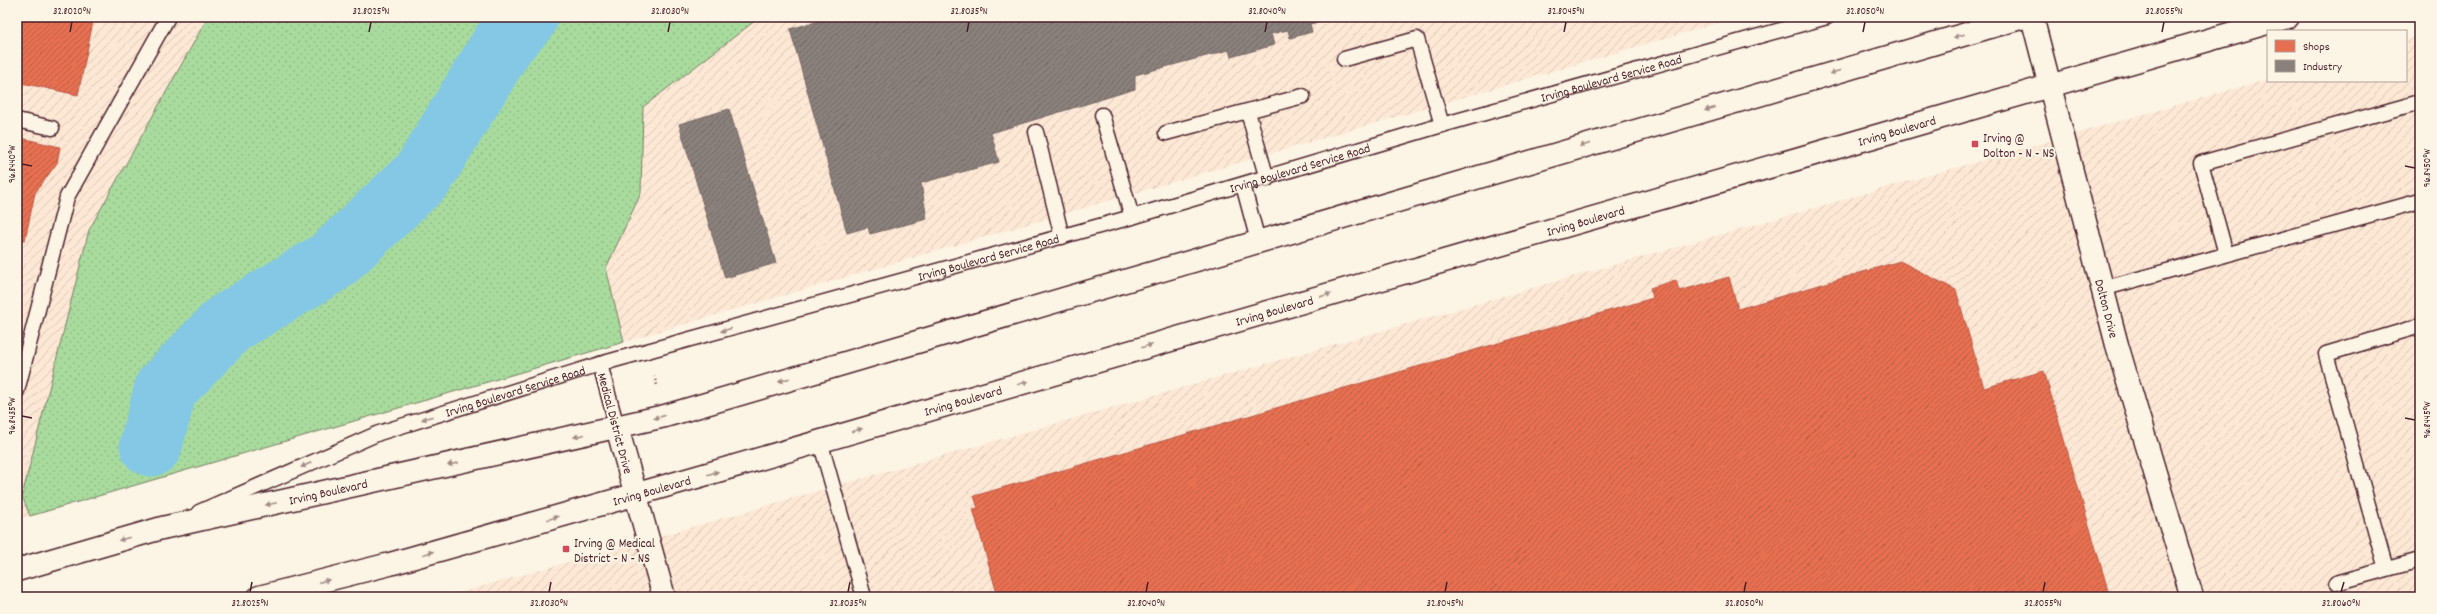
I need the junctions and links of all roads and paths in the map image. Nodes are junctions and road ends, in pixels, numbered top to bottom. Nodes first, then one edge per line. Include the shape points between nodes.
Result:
1 (168, 17) edge
2 (1827, 17) edge
3 (2024, 17) edge
4 (2032, 17) edge
5 (2288, 17) edge
6 (1985, 22) edge
7 (1344, 59) dead end
8 (2050, 87) junction
9 (1303, 96) dead end
10 (2420, 102) edge
11 (1248, 112) junction
12 (1102, 115) dead end
13 (17, 120) edge
14 (1442, 125) junction
15 (52, 128) dead end
16 (1036, 132) dead end
17 (1166, 133) dead end
18 (1267, 179) junction
19 (1244, 185) junction
20 (2420, 201) edge
21 (1132, 217) junction
22 (1062, 237) junction
23 (1258, 241) junction
24 (2226, 254) junction
25 (2102, 289) junction
26 (2420, 326) edge
27 (600, 364) junction
28 (653, 373) dead end
29 (657, 385) dead end
30 (17, 391) edge
31 (617, 427) junction
32 (820, 441) junction
33 (635, 494) junction
34 (162, 528) junction
35 (2420, 560) edge
36 (2386, 569) junction
37 (17, 570) edge
38 (2336, 583) dead end
39 (259, 597) edge
40 (664, 597) edge
41 (864, 597) edge
42 (2192, 597) edge

1 - 30 lane via 67,197
2 - 14 lane, Irving Boulevard Service Road
3 - 6 main road, Irving Boulevard
4 - 8 main road, Dolton Drive
5 - 8 main road, Irving Boulevard
6 -> 23 main road, Irving Boulevard
7 - 14 lane via 1417,39
8 - 25 main road, Dolton Drive
32 -> 8 main road, Irving Boulevard
9 - 11 lane
10 - 24 lane via 2201,163
11 - 17 lane
11 - 18 lane
12 - 21 lane
13 - 15 lane
14 - 18 lane, Irving Boulevard Service Road
16 - 22 lane
18 - 19 lane, Irving Boulevard Service Road
19 - 21 lane, Irving Boulevard Service Road
19 - 23 lane
20 - 24 lane
21 - 22 lane, Irving Boulevard Service Road
22 -> 27 lane, Irving Boulevard Service Road
23 -> 31 main road, Irving Boulevard via 682,411
24 - 25 lane
25 - 42 main road, Dolton Drive
26 - 36 lane via 2326,354
27 - 31 lane, Medical District Drive
27 -> 34 lane, Irving Boulevard Service Road via 379,433
28 - 29 path
31 - 33 main road, Medical District Drive
31 -> 34 main road, Irving Boulevard
33 -> 32 main road, Irving Boulevard
32 - 41 lane
39 -> 33 main road, Irving Boulevard via 390,564
33 - 40 main road, Medical District Drive
34 -> 37 main road, Irving Boulevard
35 - 36 lane
36 - 38 lane

